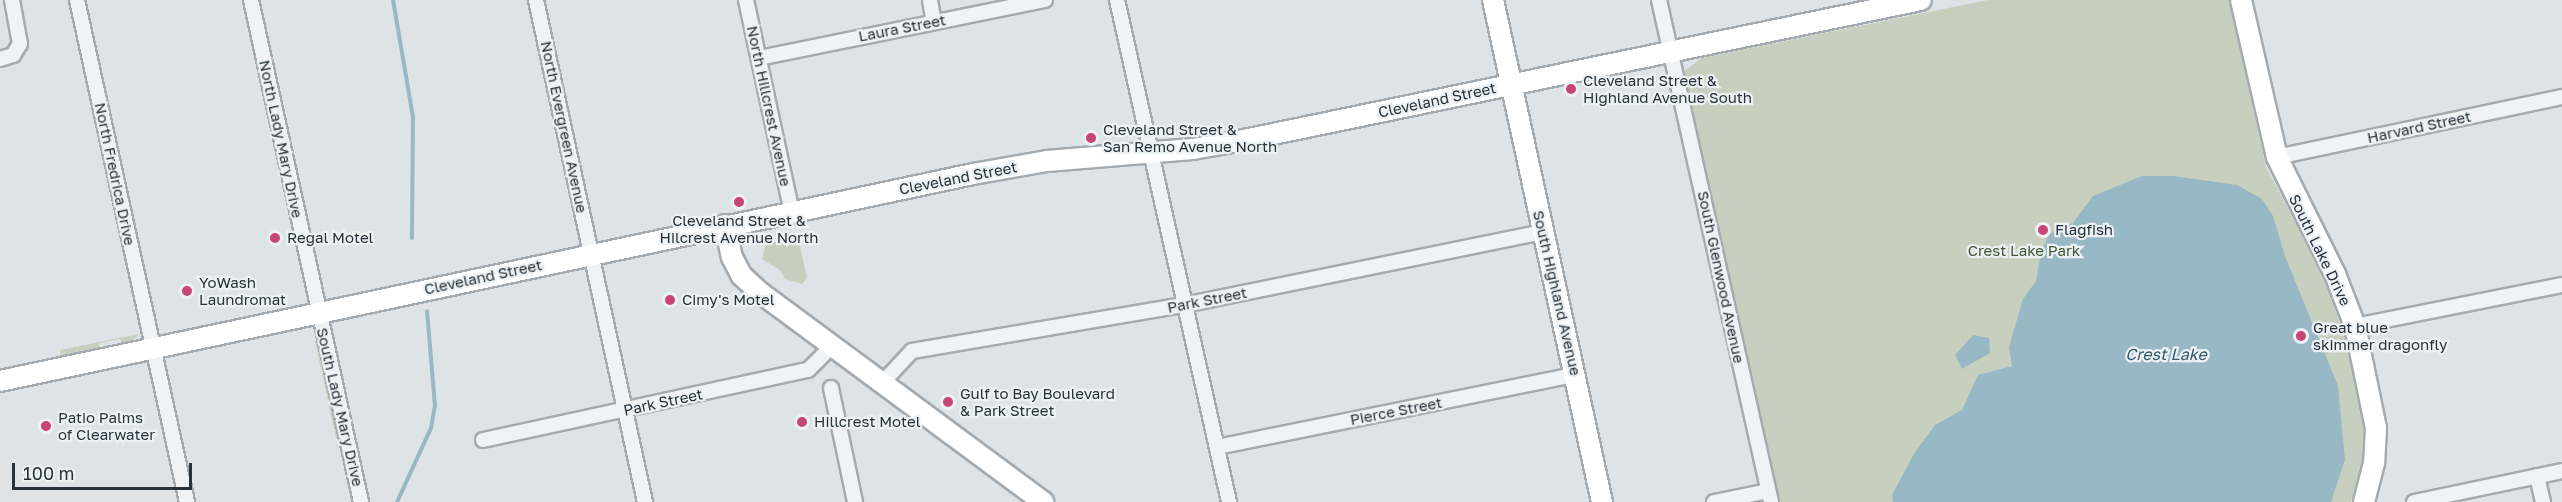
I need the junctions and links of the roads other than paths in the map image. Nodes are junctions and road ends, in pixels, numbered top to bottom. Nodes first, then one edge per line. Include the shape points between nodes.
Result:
1 (12, 0) edge
2 (77, 0) edge
3 (251, 0) edge
4 (536, 0) edge
5 (746, 0) edge
6 (930, 0) edge
7 (1045, 0) edge
8 (1117, 0) edge
9 (1493, 0) edge
10 (1659, 0) edge
11 (1921, 0) edge
12 (2241, 0) edge
13 (934, 22) junction
14 (1671, 51) junction
15 (759, 58) junction
16 (0, 59) edge
17 (1511, 85) junction
18 (2562, 97) edge
19 (1150, 152) junction
20 (2277, 157) junction
21 (792, 212) junction
22 (725, 225) junction
23 (1543, 232) junction
24 (591, 254) junction
25 (2562, 285) edge
26 (1184, 305) junction
27 (319, 313) junction
28 (2355, 326) junction
29 (832, 346) junction
30 (152, 348) junction
31 (1575, 375) junction
32 (0, 381) edge
33 (883, 382) junction
34 (831, 388) dead end
35 (624, 410) junction
36 (483, 440) dead end
37 (1217, 447) junction
38 (2562, 471) edge
39 (2537, 476) junction
40 (1770, 496) edge
41 (187, 502) edge
42 (362, 502) edge
43 (645, 502) edge
44 (855, 502) edge
45 (1043, 502) edge
46 (1229, 502) edge
47 (1602, 502) edge
48 (1714, 502) edge
49 (2364, 502) edge
50 (2414, 502) edge
51 (2543, 502) edge

1 - 16 street via 20,44 13,55
2 - 30 street, North Fredrica Drive
3 - 27 street, North Lady Mary Drive
4 - 24 street, North Evergreen Avenue
5 - 15 street, North Hillcrest Avenue
6 - 13 street
7 - 13 street, Laura Street
8 - 19 street
9 - 17 street, South Highland Avenue
10 - 14 street, South Glenwood Avenue
11 - 14 street, Cleveland Street
12 - 20 street, South Lake Drive
13 - 15 street, Laura Street
14 - 17 street, Cleveland Street
14 - 40 street, South Glenwood Avenue
15 - 21 street, North Hillcrest Avenue
17 - 19 street, Cleveland Street via 1250,139
17 - 23 street, South Highland Avenue
18 - 20 street, Harvard Street
19 - 21 street, Cleveland Street via 1047,161
19 - 26 street
20 - 28 street, South Lake Drive via 2335,274
21 - 22 street, Cleveland Street
22 - 24 street, Cleveland Street
22 - 29 street via 732,257 741,275
23 - 26 street, Park Street
23 - 31 street, South Highland Avenue
24 - 27 street, Cleveland Street
24 - 35 street, North Evergreen Avenue
25 - 28 street
26 - 33 street, Park Street via 912,351
26 - 37 street
27 - 30 street, Cleveland Street
27 - 42 street, South Lady Mary Drive
28 - 49 street, South Lake Drive via 2376,428 2374,463
29 - 33 street
29 - 35 street, Park Street via 808,370
30 - 32 street, Cleveland Street
30 - 41 street, North Fredrica Drive
31 - 37 street, Pierce Street
31 - 47 street, South Highland Avenue
33 - 45 street
34 - 44 street
35 - 36 street, Park Street
35 - 43 street, North Evergreen Avenue
37 - 46 street
38 - 39 street
39 - 50 street
39 - 51 street
40 - 48 street

